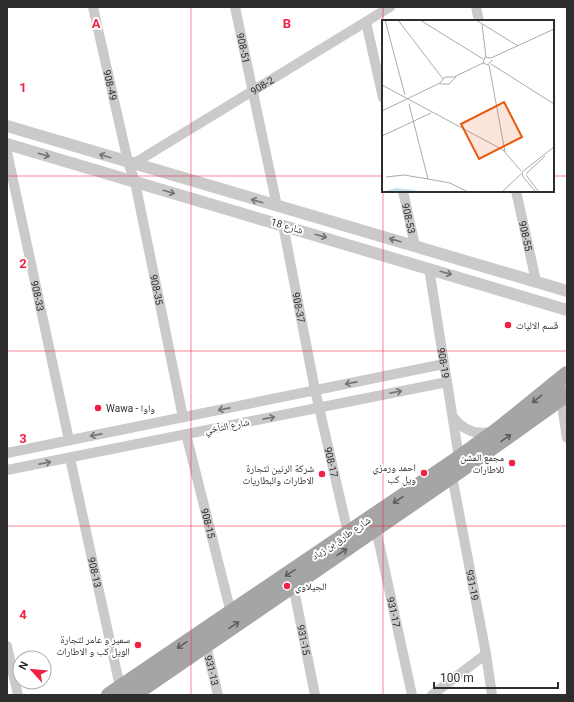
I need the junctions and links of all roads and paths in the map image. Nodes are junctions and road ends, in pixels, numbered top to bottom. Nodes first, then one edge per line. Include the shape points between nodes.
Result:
1 (93, 7) edge
2 (235, 7) edge
3 (390, 7) edge
4 (476, 7) edge
5 (480, 20) edge
6 (366, 22) junction
7 (252, 90) junction
8 (382, 94) edge
9 (7, 126) edge
10 (7, 144) edge
11 (7, 152) edge
12 (131, 163) junction
13 (135, 182) junction
14 (403, 192) edge
15 (516, 192) edge
16 (277, 206) junction
17 (283, 225) junction
18 (415, 246) junction
19 (429, 268) junction
20 (509, 273) junction
21 (536, 281) junction
22 (504, 290) junction
23 (567, 291) edge
24 (567, 310) edge
25 (444, 364) junction
26 (567, 374) edge
27 (447, 382) junction
28 (315, 390) junction
29 (560, 393) edge
30 (319, 408) junction
31 (183, 417) junction
32 (453, 417) junction
33 (499, 429) junction
34 (186, 434) junction
35 (567, 438) edge
36 (69, 440) junction
37 (11, 452) edge
38 (70, 458) junction
39 (459, 458) junction
40 (20, 468) junction
41 (7, 470) edge
42 (452, 476) junction
43 (376, 529) junction
44 (348, 533) junction
45 (294, 585) junction
46 (231, 613) junction
47 (206, 645) junction
48 (7, 646) edge
49 (486, 654) junction
50 (121, 692) edge
51 (18, 695) edge
52 (218, 695) edge
53 (315, 695) edge
54 (412, 695) edge
55 (432, 695) edge
56 (492, 695) edge

1 - 12 street, 908-49
2 - 7 street, 908-51
3 - 6 street, 908-2
4 - 5 street
6 - 7 street, 908-2
6 - 8 street
7 - 12 street, 908-2
7 - 16 street
12 -> 9 street, شارع 18
10 -> 13 street, شارع 18
11 - 36 street, 908-33
12 - 13 street, 908-35
16 -> 12 street, شارع 18
13 -> 17 street, شارع 18
13 - 31 street, 908-35
14 - 18 street, 908-53
15 - 21 street, 908-55
18 -> 16 street, شارع 18
17 -> 19 street, شارع 18
17 - 28 street, 908-37
18 - 20 street, شارع 18
19 -> 22 street, شارع 18
19 - 25 street, 908-19
20 - 21 street, شارع 18
20 - 22 street
21 - 23 street, شارع 18
22 - 24 street, شارع 18
25 - 27 street, 908-19
25 -> 28 street, شارع التآخي
26 - 29 main road, شارع طارق بن زياد
30 -> 27 street, شارع التآخي
27 - 32 street, 908-19
28 - 30 street, 908-17
28 -> 31 street, شارع التآخي
29 -> 33 main road, شارع طارق بن زياد
29 - 35 street
42 -> 29 main road, شارع طارق بن زياد
34 -> 30 street, شارع التآخي
30 - 44 street, 908-17
31 -> 36 street, شارع التآخي
32 - 33 street via 465,429 475,433
32 - 39 street, 908-19
33 - 39 main road, شارع طارق بن زياد
34 - 38 street, شارع التآخي
34 - 46 street, 908-15
36 - 37 street, شارع التآخي
37 - 40 street
40 -> 38 street, شارع التآخي
38 - 50 street, 908-13
39 -> 44 main road, شارع طارق بن زياد
40 - 41 street, شارع التآخي
42 - 43 main road, شارع طارق بن زياد
42 - 49 street, 931-19
45 -> 43 main road, شارع طارق بن زياد
43 - 54 street, 931-17
44 -> 46 main road, شارع طارق بن زياد
47 -> 45 main road, شارع طارق بن زياد
45 - 53 street, 931-15
46 -> 50 main road, شارع طارق بن زياد
47 - 50 main road, شارع طارق بن زياد
47 - 52 street, 931-13
48 - 51 street
49 - 55 street
49 - 56 street, 931-19

